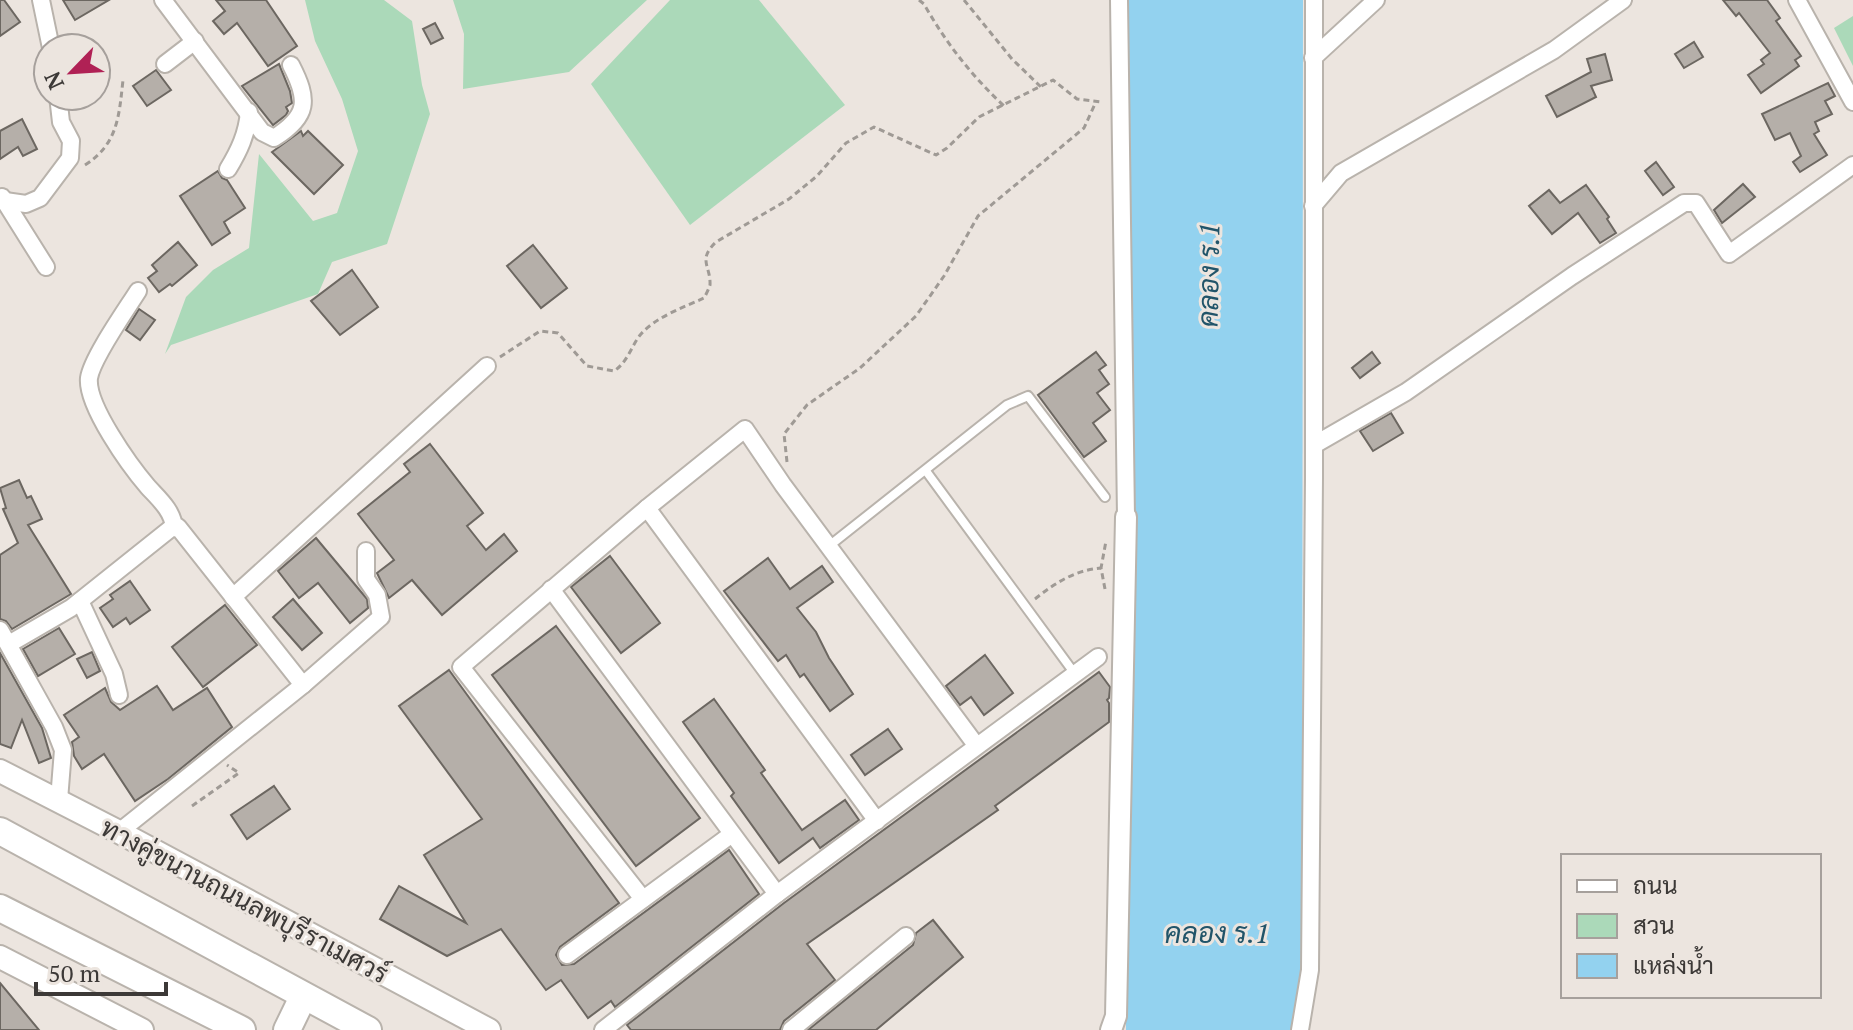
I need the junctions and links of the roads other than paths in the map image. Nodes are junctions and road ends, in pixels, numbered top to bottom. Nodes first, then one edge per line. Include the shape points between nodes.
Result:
1 (41, 0) edge
2 (1119, 0) edge
3 (1314, 0) edge
4 (1376, 0) edge
5 (1623, 0) edge
6 (1797, 0) edge
7 (169, 2) edge
8 (48, 32) edge
9 (195, 41) junction
10 (1313, 58) junction
11 (165, 64) dead end
12 (291, 65) dead end
13 (1853, 102) edge
14 (60, 112) edge
15 (249, 112) junction
16 (1853, 165) edge
17 (228, 169) dead end
18 (2, 198) edge
19 (1313, 206) junction
20 (46, 267) dead end
21 (138, 291) dead end
22 (487, 366) road end
23 (1314, 445) junction
24 (926, 471) junction
25 (1105, 497) dead end
26 (647, 508) junction
27 (1126, 517) joint
28 (174, 528) junction
29 (829, 547) junction
30 (366, 551) dead end
31 (551, 589) junction
32 (233, 597) junction
33 (80, 601) junction
34 (5, 637) edge
35 (1098, 657) dead end
36 (1075, 674) junction
37 (303, 685) junction
38 (119, 695) dead end
39 (976, 745) junction
40 (0, 771) edge
41 (59, 800) junction
42 (877, 821) junction
43 (0, 831) edge
44 (119, 832) junction
45 (732, 834) junction
46 (777, 894) junction
47 (643, 899) junction
48 (0, 908) edge
49 (906, 936) dead end
50 (567, 955) dead end
51 (0, 957) edge
52 (303, 997) junction
53 (142, 1030) edge
54 (242, 1030) edge
55 (287, 1030) edge
56 (368, 1030) edge
57 (489, 1030) edge
58 (603, 1030) edge
59 (791, 1030) edge
60 (1111, 1030) edge
61 (1300, 1030) edge

1 - 8 street
2 - 27 street
3 - 10 street
4 - 10 street
5 - 19 street via 1554,50 1341,173
6 - 13 street
7 - 9 street
9 - 11 street
9 - 15 street
10 - 19 street
12 - 15 street via 305,101 289,129 274,138 262,132
14 - 18 street via 71,141 70,158 40,198 26,204
15 - 17 street via 247,130
16 - 23 street via 1729,254 1696,203 1684,203 1406,392
18 - 20 street
19 - 23 street
21 - 28 street via 89,376 91,394 116,440 172,516
22 - 32 street
23 - 61 street via 1310,970
24 - 25 lane via 1007,405 1028,396
24 - 29 lane
24 - 36 lane
26 - 29 street via 745,429
26 - 31 street
26 - 42 street
27 - 60 street via 1116,1016
28 - 32 street
28 - 33 street
29 - 39 street
30 - 37 street via 366,579 377,595 381,617
31 - 45 street
31 - 47 street via 461,667
32 - 37 street
33 - 34 street
33 - 38 street
34 - 41 street via 63,750
35 - 36 street
36 - 39 street
37 - 44 street
39 - 42 street
40 - 41 main road, ทางคู่ขนานถนนลพบุรีราเมศวร์
41 - 44 main road, ทางคู่ขนานถนนลพบุรีราเมศวร์
42 - 46 street
43 - 52 main road
44 - 57 main road, ทางคู่ขนานถนนลพบุรีราเมศวร์
45 - 46 street
45 - 47 street
46 - 58 street
47 - 50 street
48 - 54 main road
49 - 59 street
51 - 53 main road
52 - 55 main road
52 - 56 main road

